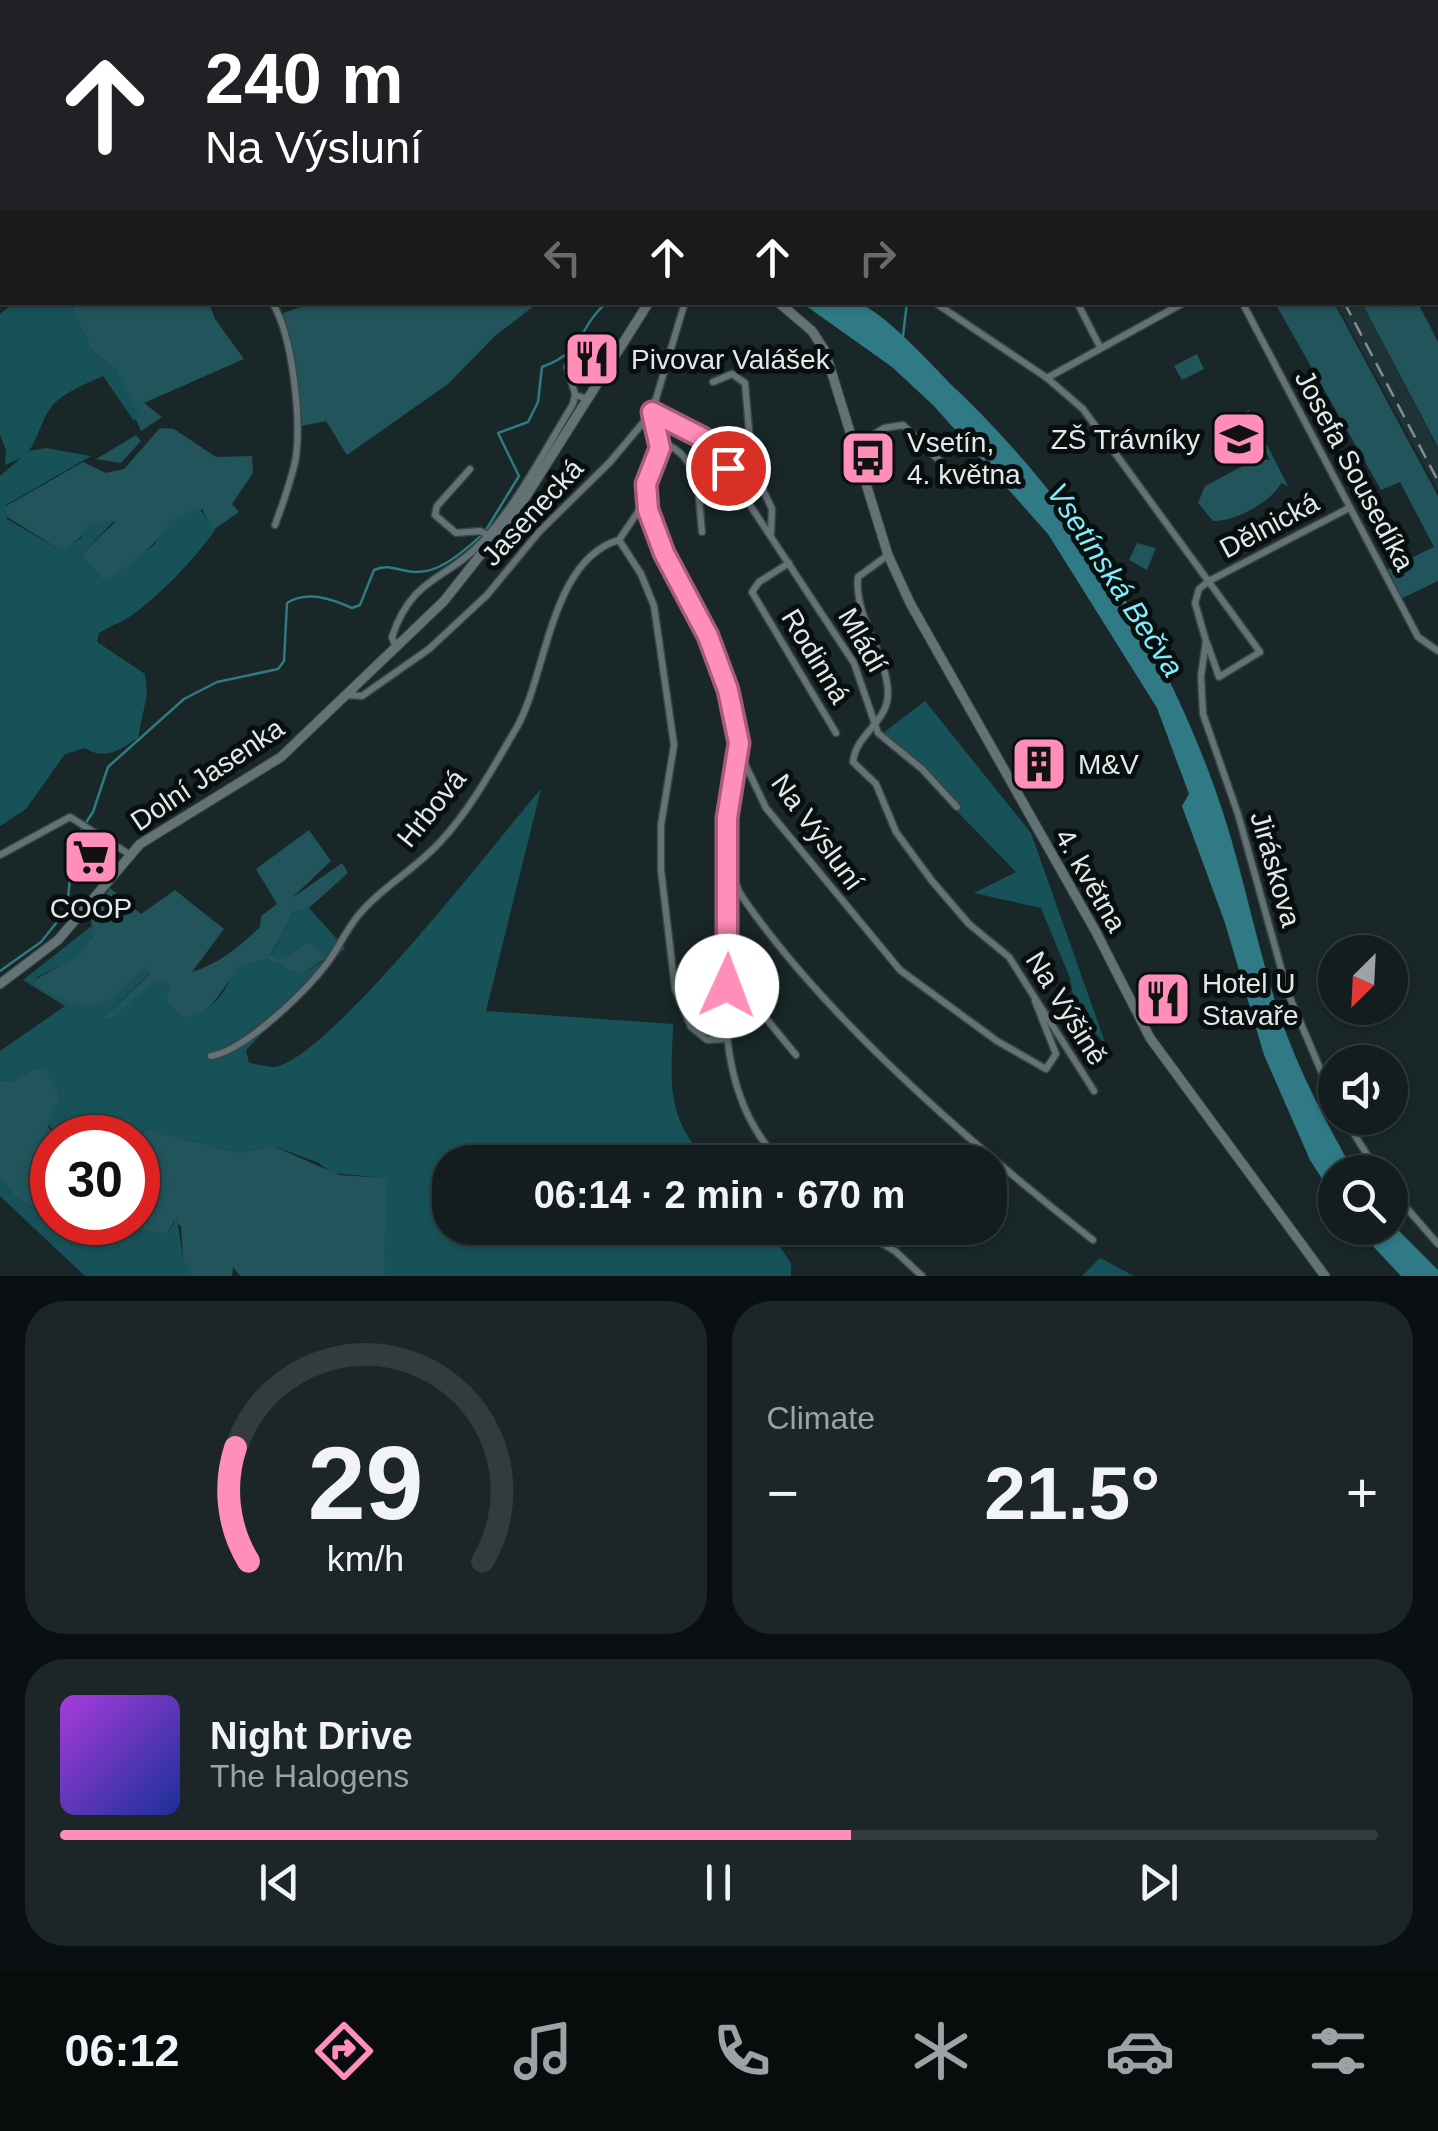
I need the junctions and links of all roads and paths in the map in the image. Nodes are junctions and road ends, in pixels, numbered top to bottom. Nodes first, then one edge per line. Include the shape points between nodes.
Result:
1 (273, 305) edge
2 (647, 305) edge
3 (683, 305) edge
4 (782, 305) edge
5 (938, 305) edge
6 (1078, 305) edge
7 (1179, 305) edge
8 (1244, 305) edge
9 (1100, 348) junction
10 (567, 367) dead end
11 (1047, 378) junction
12 (713, 382) dead end
13 (575, 394) junction
14 (588, 399) junction
15 (652, 412) junction
16 (659, 441) junction
17 (856, 446) junction
18 (470, 469) dead end
19 (960, 481) dead end
20 (646, 500) junction
21 (1349, 508) junction
22 (275, 525) dead end
23 (702, 532) dead end
24 (485, 533) junction
25 (771, 534) junction
26 (619, 540) junction
27 (888, 555) junction
28 (789, 563) junction
29 (1209, 581) junction
30 (1206, 642) junction
31 (396, 648) junction
32 (1438, 651) edge
33 (1216, 670) junction
34 (1201, 676) junction
35 (347, 695) junction
36 (874, 724) junction
37 (836, 733) dead end
38 (739, 743) junction
39 (957, 808) dead end
40 (726, 848) junction
41 (129, 854) junction
42 (0, 855) edge
43 (727, 972) junction
44 (0, 984) edge
45 (1034, 1001) junction
46 (726, 1040) junction
47 (796, 1055) dead end
48 (211, 1056) dead end
49 (1318, 1064) edge
50 (1094, 1091) dead end
51 (769, 1145) edge
52 (1408, 1210) edge
53 (1093, 1240) dead end
54 (1438, 1244) edge
55 (886, 1245) edge
56 (922, 1276) edge
57 (1326, 1276) edge

1 - 22 street via 289,356 296,426 296,455
2 - 14 street, Dolní Jasenka
3 - 15 street, Jasenecká
4 - 17 street, 4. května via 824,350
5 - 11 street
6 - 9 street
7 - 9 street
8 - 21 street, Josefa Sousedíka
9 - 11 street
10 - 13 street
11 - 29 street via 1083,409
12 - 25 street, Mládí via 732,374 745,383 752,466 772,508
13 - 14 street
13 - 24 street, Dolní Jasenka
14 - 31 street, Dolní Jasenka via 493,543
15 - 16 street
15 - 25 street, Mládí via 703,438
15 - 35 street, Jasenecká via 476,606 368,693
16 - 20 street
16 - 23 street via 690,463
17 - 19 street via 884,428 903,425
17 - 27 street, 4. května
18 - 24 street via 434,513 456,533
20 - 26 street, Hrbová
20 - 38 street, Na Výsluní via 664,553 708,636
21 - 29 street, Dělnická
21 - 32 street, Josefa Sousedíka via 1418,638
24 - 31 street, Dolní Jasenka via 416,595 394,632
25 - 28 street, Mládí
26 - 46 street via 654,606 674,745 661,825 674,990 700,1035
26 - 48 street, Hrbová via 589,557 571,586 553,620 525,711 443,839 358,916 326,964 284,1008 224,1054
27 - 36 street, Na Výšině via 862,572 857,585 886,682 886,708
27 - 57 street, 4. května via 1150,1038
28 - 36 street, Mládí via 854,663
28 - 37 street, Rodinná via 752,592
29 - 30 street, Jiráskova via 1195,604
29 - 33 street via 1260,652 1219,677
30 - 33 street, Jiráskova
30 - 34 street, Jiráskova
31 - 35 street, Dolní Jasenka
33 - 34 street
34 - 49 street, Jiráskova via 1204,714 1288,994
35 - 41 street, Dolní Jasenka via 274,762
36 - 39 street, Mládí
36 - 45 street, Na Výšině via 854,752 858,769 876,784 896,832 932,881 969,924 1001,947
38 - 40 street
38 - 45 street, Na Výsluní via 766,808 882,951 949,1008 1046,1069 1056,1054
40 - 43 street
40 - 53 street via 743,898 820,991 994,1163
41 - 42 street, Dolní Jasenka via 79,819 65,818
41 - 44 street, Dolní Jasenka via 66,932
43 - 46 street
43 - 47 street
45 - 50 street, Na Výšině
46 - 51 street via 740,1102
52 - 54 street
55 - 56 street

